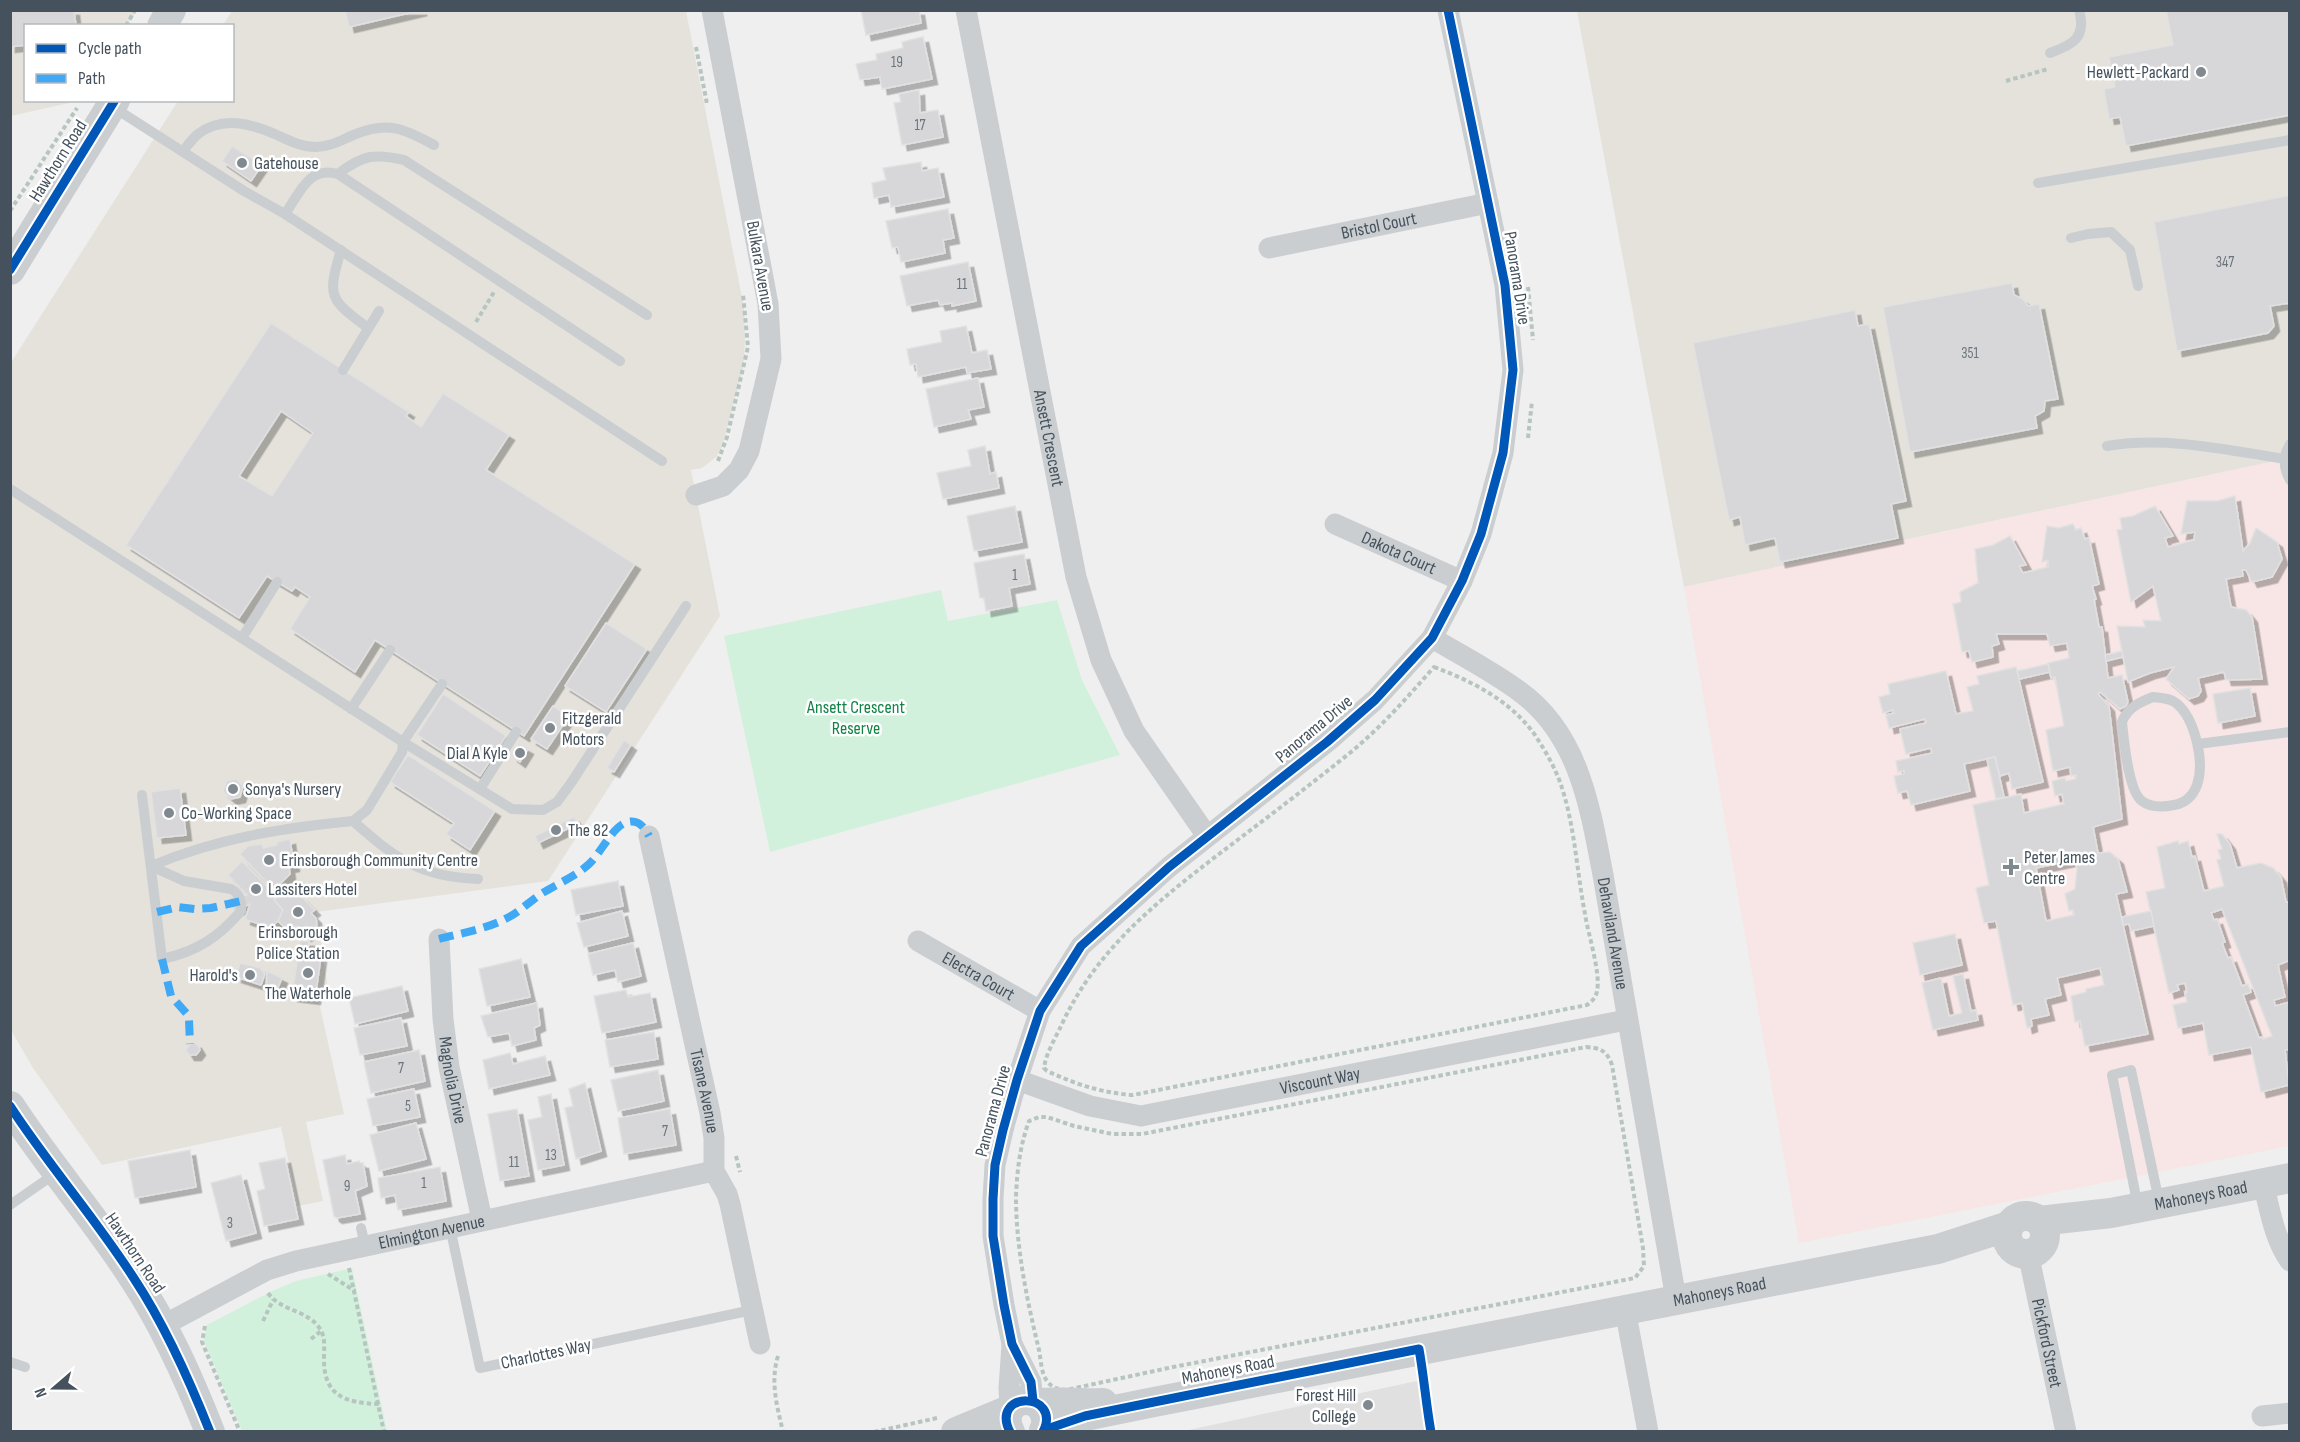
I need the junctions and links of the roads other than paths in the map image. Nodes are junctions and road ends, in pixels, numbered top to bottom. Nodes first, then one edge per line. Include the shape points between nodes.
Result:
1 (171, 10) edge
2 (712, 10) edge
3 (966, 10) edge
4 (1448, 10) edge
5 (2079, 10) edge
6 (163, 24) edge
7 (2049, 53) dead end
8 (113, 103) edge
9 (2289, 140) edge
10 (434, 145) dead end
11 (183, 151) junction
12 (338, 174) junction
13 (2038, 183) dead end
14 (1488, 203) junction
15 (285, 214) junction
16 (2071, 238) dead end
17 (1269, 248) dead end
18 (341, 250) junction
19 (10, 270) edge
20 (2138, 286) dead end
21 (379, 311) dead end
22 (647, 315) dead end
23 (368, 328) junction
24 (620, 360) dead end
25 (343, 370) dead end
26 (2289, 444) edge
27 (2107, 446) dead end
28 (2284, 459) junction
29 (662, 461) dead end
30 (2289, 480) edge
31 (10, 489) edge
32 (696, 495) dead end
33 (1335, 524) dead end
34 (1462, 581) junction
35 (277, 582) dead end
36 (686, 606) dead end
37 (242, 638) junction
38 (1432, 638) junction
39 (390, 650) dead end
40 (442, 684) dead end
41 (351, 709) junction
42 (516, 732) dead end
43 (2289, 732) edge
44 (403, 742) junction
45 (2198, 744) junction
46 (480, 789) junction
47 (142, 795) dead end
48 (353, 820) junction
49 (649, 836) dead end
50 (1207, 836) junction
51 (152, 866) junction
52 (478, 879) dead end
53 (439, 939) dead end
54 (918, 941) dead end
55 (1040, 1011) junction
56 (1626, 1020) junction
57 (1017, 1080) junction
58 (10, 1106) edge
59 (714, 1171) junction
60 (58, 1172) junction
61 (2276, 1180) edge
62 (10, 1205) edge
63 (2136, 1208) junction
64 (482, 1220) junction
65 (450, 1227) junction
66 (2027, 1239) junction
67 (2289, 1261) edge
68 (1676, 1299) junction
69 (1625, 1309) junction
70 (752, 1310) junction
71 (162, 1326) junction
72 (760, 1344) dead end
73 (10, 1362) edge
74 (25, 1367) dead end
75 (2289, 1413) edge
76 (1027, 1416) edge
77 (2262, 1416) dead end
78 (210, 1431) edge
79 (956, 1431) edge
80 (1648, 1431) edge
81 (2066, 1431) edge

1 - 6 main road
2 - 32 street, Bulkara Avenue via 768,304 771,359 749,451 739,470 723,486
3 - 50 street, Ansett Crescent via 1076,577 1101,660 1134,731
4 - 14 street, Panorama Drive
5 - 7 lane via 2082,20 2078,38
8 - 11 lane
8 - 19 main road, Hawthorn Road
9 - 13 lane
10 - 11 lane via 408,130 391,127 372,129 320,147 303,147 256,126 236,122 199,133
11 - 15 lane
12 - 15 lane via 326,170 312,175
12 - 22 lane via 363,158 384,155 404,160
12 - 24 lane
14 - 17 street, Bristol Court
14 - 34 street, Panorama Drive via 1505,285 1513,370 1503,453 1481,534
15 - 18 lane
16 - 20 lane via 2111,232 2130,250
18 - 23 lane via 333,275 333,295 340,308
18 - 29 lane
21 - 23 lane
23 - 25 lane
26 - 28 lane
27 - 28 lane via 2132,442 2187,445
28 - 30 lane
31 - 37 lane
33 - 34 street, Dakota Court
34 - 38 street, Panorama Drive
35 - 37 lane
36 - 46 lane via 557,802 543,810 512,809
37 - 41 lane
38 - 50 street, Panorama Drive via 1367,707
38 - 56 street, Dehaviland Avenue via 1520,691 1547,716 1568,746 1590,810
39 - 41 lane
40 - 44 lane
41 - 44 lane
42 - 46 lane
43 - 45 lane
44 - 46 lane
44 - 48 lane via 402,752 367,810
45 - 45 lane via 2200,772 2197,787 2189,798 2165,807 2141,801 2133,787 2122,722 2125,713 2154,698 2176,703
47 - 51 lane
48 - 51 lane via 234,838 186,851
48 - 52 lane via 391,854 426,872
49 - 59 street, Tisane Avenue via 710,1113
50 - 55 street, Panorama Drive via 1081,946
51 - 51 lane via 162,959 183,955 207,943 242,911 237,892 184,881
53 - 64 street, Magnolia Drive via 449,1067
54 - 55 street, Electra Court
55 - 57 street, Panorama Drive
56 - 57 street, Viscount Way via 1141,1116 1090,1107
56 - 68 street, Dehaviland Avenue
57 - 76 street, Panorama Drive via 995,1165 994,1246 1012,1344 1009,1388
58 - 60 main road, Hawthorn Road
59 - 64 street, Elmington Avenue
59 - 70 street, Tisane Avenue via 730,1204
60 - 62 lane
60 - 71 main road, Hawthorn Road via 136,1281
61 - 63 main road, Mahoneys Road
61 - 67 street via 2274,1228
63 - 63 lane via 2112,1075 2131,1070
63 - 66 main road, Mahoneys Road
64 - 65 street, Elmington Avenue
65 - 70 lane, Charlottes Way via 480,1368
65 - 71 street, Elmington Avenue via 363,1237 281,1265
66 - 68 main road, Mahoneys Road via 1938,1249
66 - 81 street, Pickford Street
68 - 69 main road, Mahoneys Road
69 - 76 main road, Mahoneys Road via 1149,1402 1059,1401
69 - 80 street
70 - 72 street, Tisane Avenue
71 - 78 main road, Hawthorn Road
73 - 74 lane
75 - 77 street
76 - 79 main road, Mahoneys Road

